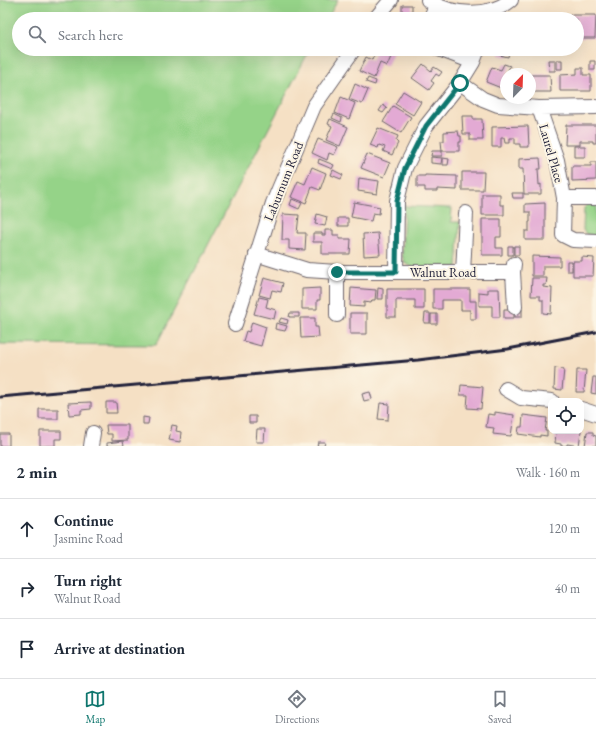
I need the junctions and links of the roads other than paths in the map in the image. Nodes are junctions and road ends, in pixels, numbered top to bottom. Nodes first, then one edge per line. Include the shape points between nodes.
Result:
1 (391, 0) edge
2 (511, 0) edge
3 (432, 3) edge
4 (381, 12) edge
5 (457, 12) edge
6 (490, 12) edge
7 (349, 56) edge
8 (476, 56) edge
9 (460, 83) junction
10 (596, 107) edge
11 (539, 108) junction
12 (564, 198) junction
13 (596, 198) edge
14 (466, 213) dead end
15 (596, 241) edge
16 (256, 254) junction
17 (337, 272) junction
18 (396, 272) junction
19 (463, 273) junction
20 (516, 307) dead end
21 (337, 315) dead end
22 (235, 324) dead end
23 (506, 389) dead end
24 (548, 401) edge
25 (584, 410) edge
26 (596, 414) edge

1 - 4 street
2 - 6 street via 503,7
3 - 5 street
7 - 16 street, Laburnum Road via 314,106 273,203
8 - 9 street
9 - 11 street via 483,99 498,105
9 - 18 street via 426,126 405,168 397,201
10 - 11 street
11 - 12 street, Laurel Place via 557,160
12 - 13 street, Laurel Place
12 - 15 street, Laurel Place via 563,235 573,240
14 - 19 street
16 - 17 street, Walnut Road via 307,270
16 - 22 street, Laburnum Road
17 - 18 street, Walnut Road
17 - 21 street
18 - 19 street, Walnut Road
19 - 20 street, Walnut Road via 513,267
23 - 24 street via 521,398
25 - 26 street

